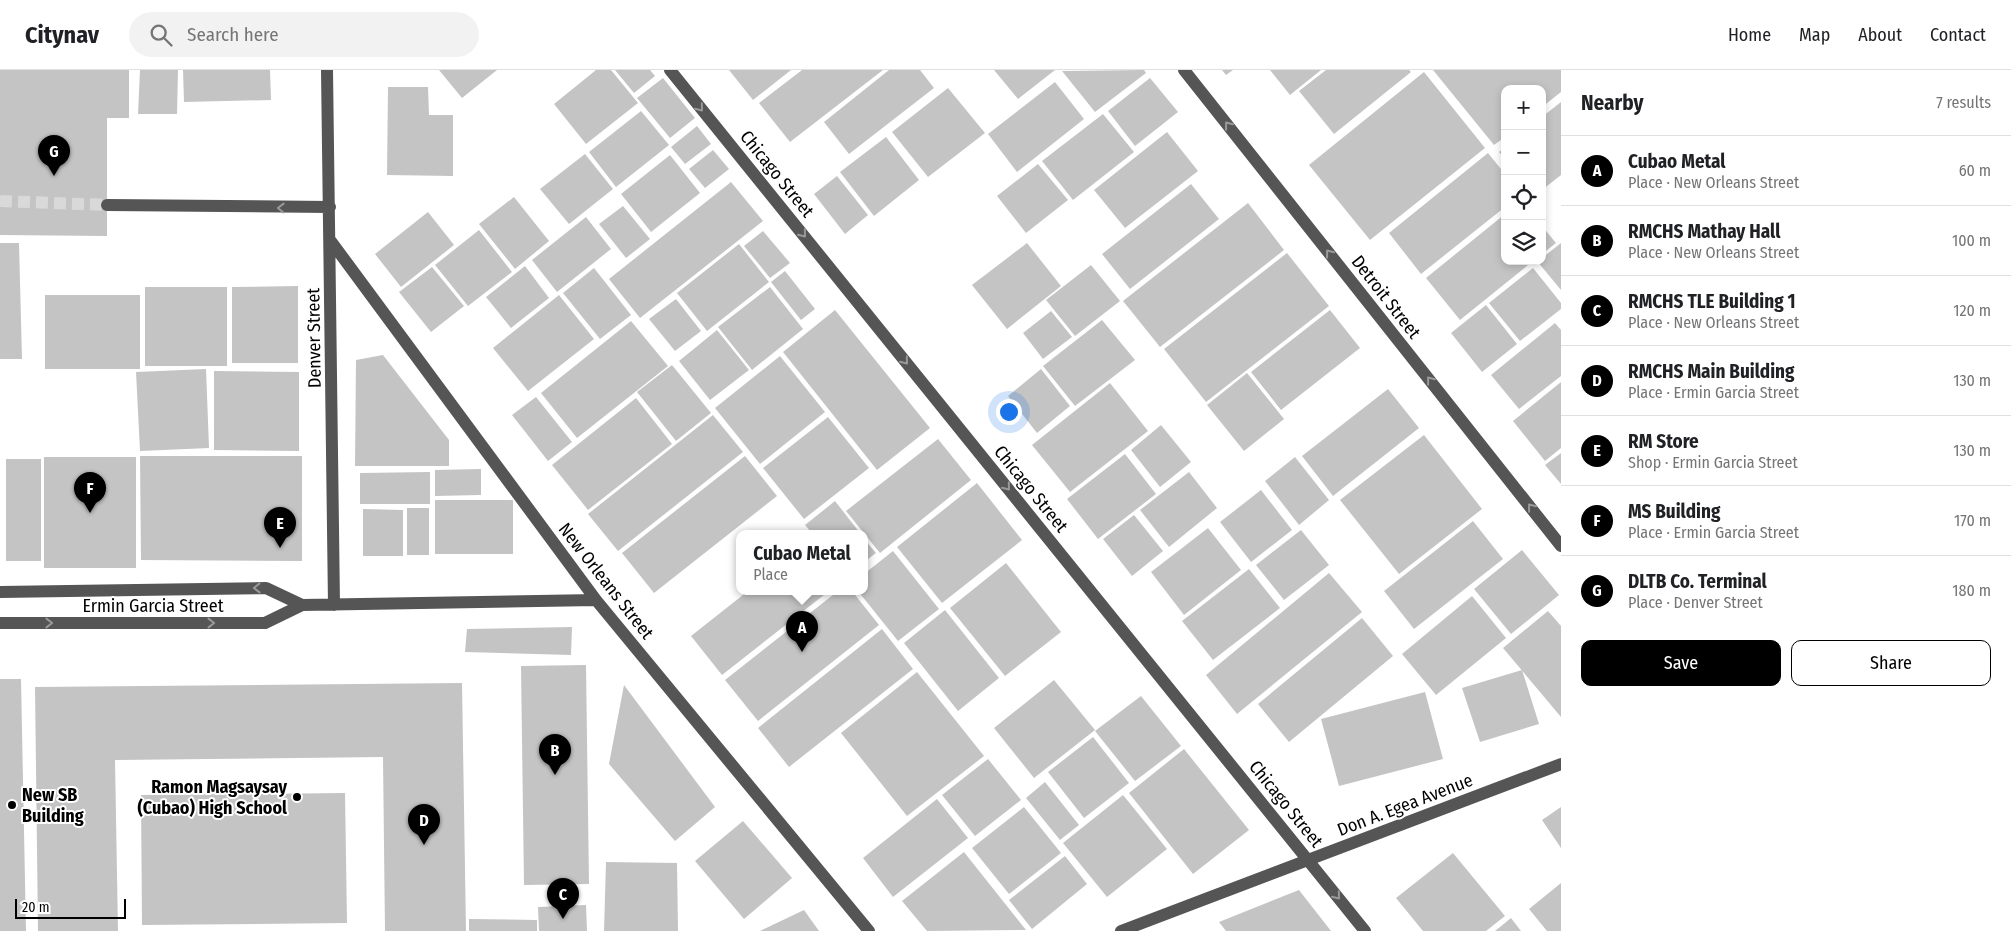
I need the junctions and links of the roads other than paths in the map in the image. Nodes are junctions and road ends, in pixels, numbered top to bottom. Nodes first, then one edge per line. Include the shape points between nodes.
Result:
1 (327, 70) edge
2 (670, 70) edge
3 (1184, 70) edge
4 (107, 205) tunnel mouth
5 (330, 206) junction
6 (330, 240) junction
7 (1561, 546) edge
8 (0, 592) edge
9 (596, 600) junction
10 (302, 605) junction
11 (334, 605) junction
12 (0, 623) edge
13 (1561, 764) edge
14 (1308, 861) junction
15 (870, 931) edge
16 (1121, 931) edge
17 (1365, 931) edge

1 - 5 street, Denver Street
2 -> 14 street, Chicago Street
7 -> 3 street, Detroit Street
5 -> 4 street
5 - 6 street, Denver Street
6 - 9 street, New Orleans Street
6 - 11 street, Denver Street
10 -> 8 street, Ermin Garcia Street via 266,588
9 - 11 street, Ermin Garcia Street
9 - 15 street, New Orleans Street
10 - 11 street, Ermin Garcia Street
12 -> 10 street, Ermin Garcia Street via 265,623
13 - 14 street, Don A. Egea Avenue
14 - 16 street, Don A. Egea Avenue
14 -> 17 street, Chicago Street

